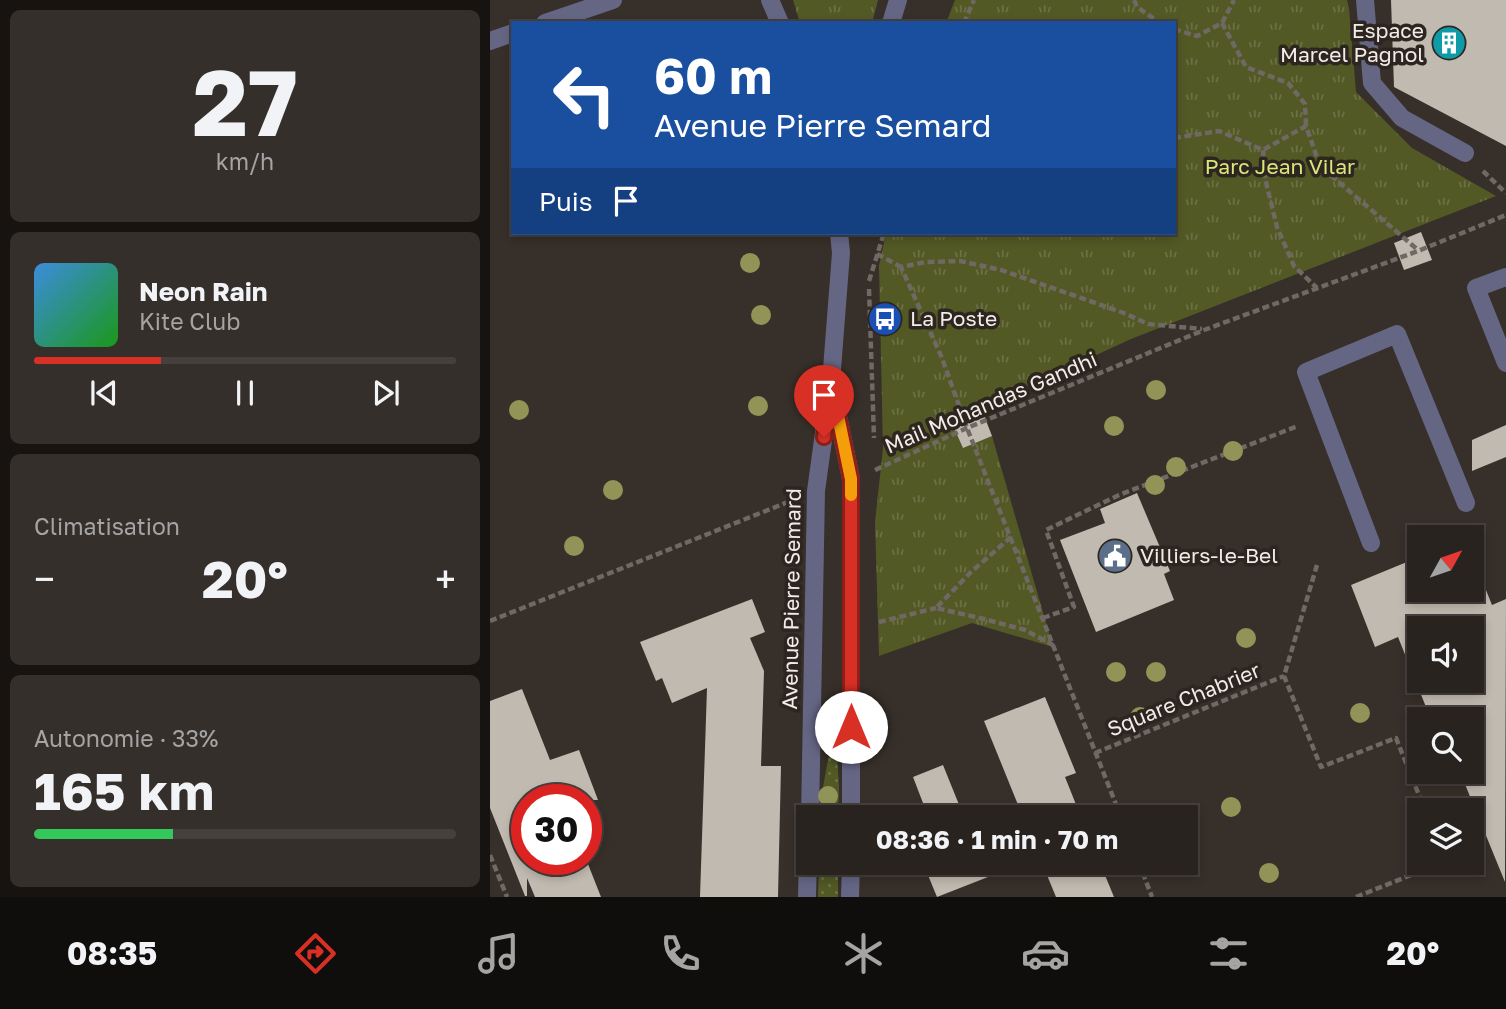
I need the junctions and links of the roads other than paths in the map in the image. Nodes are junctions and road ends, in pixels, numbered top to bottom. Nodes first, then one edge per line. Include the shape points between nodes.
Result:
1 (613, 0) edge
2 (770, 0) edge
3 (898, 0) edge
4 (1365, 0) edge
5 (551, 21) edge
6 (779, 21) edge
7 (892, 21) edge
8 (511, 34) edge
9 (490, 41) edge
10 (1465, 153) dead end
11 (839, 235) edge
12 (847, 235) edge
13 (841, 253) junction
14 (1506, 277) edge
15 (1506, 363) edge
16 (831, 382) junction
17 (1466, 503) dead end
18 (1371, 543) dead end
19 (810, 805) edge
20 (851, 805) edge
21 (808, 875) edge
22 (850, 875) edge
23 (807, 897) edge
24 (850, 897) edge

1 - 5 street
2 - 6 street
3 - 7 street
4 - 10 street via 1372,83 1402,118
8 - 9 street
11 - 13 street
12 - 13 street
13 - 16 street, Avenue Pierre Semard
14 - 15 street via 1476,288
16 - 19 street, Avenue Pierre Semard via 816,491
16 - 20 street, Avenue Pierre Semard via 851,479
17 - 18 street via 1397,334 1306,372
21 - 23 street
22 - 24 street

